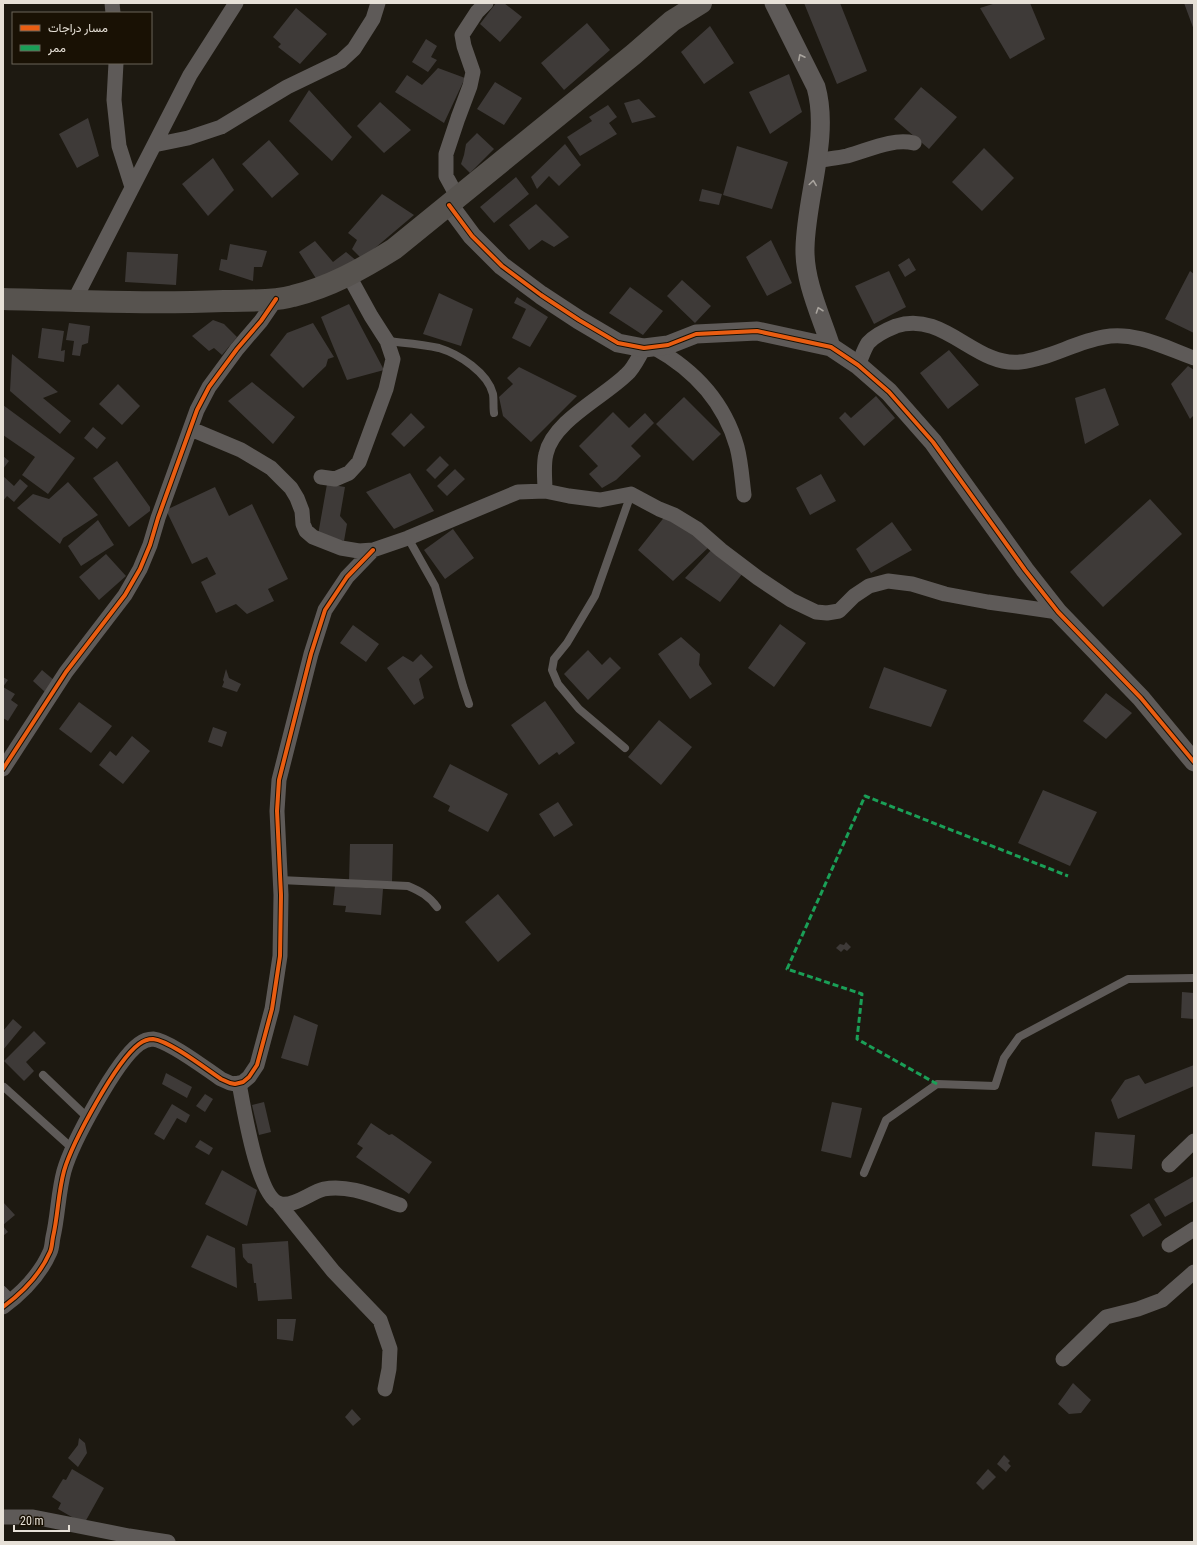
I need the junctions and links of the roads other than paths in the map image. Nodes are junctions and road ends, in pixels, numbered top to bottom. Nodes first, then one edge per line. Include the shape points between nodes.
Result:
1 (236, 3) edge
2 (378, 3) edge
3 (486, 3) edge
4 (701, 3) edge
5 (774, 3) edge
6 (116, 64) edge
7 (914, 143) dead end
8 (154, 145) junction
9 (816, 160) junction
10 (132, 187) junction
11 (453, 201) junction
12 (349, 276) junction
13 (3, 299) edge
14 (276, 299) junction
15 (74, 301) junction
16 (387, 341) junction
17 (831, 347) junction
18 (648, 348) junction
19 (1194, 358) edge
20 (858, 365) junction
21 (494, 413) dead end
22 (191, 429) junction
23 (321, 476) dead end
24 (545, 491) junction
25 (631, 494) junction
26 (744, 495) dead end
27 (408, 538) junction
28 (373, 550) junction
29 (1058, 612) junction
30 (469, 704) dead end
31 (625, 748) dead end
32 (1194, 762) edge
33 (4, 765) edge
34 (280, 880) junction
35 (437, 906) dead end
36 (1194, 978) edge
37 (43, 1075) dead end
38 (239, 1083) junction
39 (4, 1087) edge
40 (88, 1118) junction
41 (1194, 1141) edge
42 (73, 1149) junction
43 (1169, 1165) dead end
44 (864, 1173) dead end
45 (280, 1204) junction
46 (400, 1205) dead end
47 (1194, 1229) edge
48 (1169, 1245) dead end
49 (1194, 1272) edge
50 (6, 1299) edge
51 (1063, 1359) dead end
52 (385, 1389) dead end
53 (3, 1518) edge
54 (168, 1542) edge

1 - 8 street via 190,75
2 - 8 street via 373,19 354,49 341,61 287,87 220,127 188,138
3 - 11 street via 462,35 473,72 446,154 446,176
4 - 11 main road via 672,21
9 -> 5 street via 820,100
6 - 10 street via 114,100 119,146
7 - 9 street via 905,141 846,156
8 - 10 street
17 -> 9 street via 806,268 805,247
10 - 15 street
11 - 12 main road via 394,249
11 - 18 street via 472,236 508,270 579,320 618,343
12 - 14 main road via 293,297
12 - 16 street
13 - 15 main road
14 - 15 main road via 202,302
14 - 22 street via 209,387
16 - 21 lane via 440,348 463,360 482,374 493,394
16 - 23 street via 393,359 386,389 359,462 349,473 334,479
17 - 18 street via 757,331 696,334 668,345
17 - 20 street
18 - 24 street via 629,373 578,412 557,432 546,454
18 - 26 street via 668,355 696,377 719,405 737,448
19 - 20 street via 1149,341 1105,337 1019,362 1000,360 930,324 907,323 884,330 868,343
20 - 29 street via 889,392 933,442
22 - 28 street via 241,450 271,468 291,488 297,498 303,524 313,538 341,548
22 - 33 street via 140,569 125,595 66,672
24 - 25 street via 600,500
24 - 27 street via 518,492
25 - 29 street via 697,529 758,578 791,600 816,612 839,611 854,596 870,586 888,581 988,602
25 - 31 lane via 595,596 567,643 554,659 552,670 558,684 579,709
27 - 28 street
27 - 30 lane via 435,586
28 - 34 street via 347,577 325,610 311,654 279,780 277,811
29 - 32 street via 1141,698
34 - 35 lane via 408,886 422,892
34 - 38 street via 280,956 272,1008 258,1065 249,1077
36 - 44 lane via 1128,979 1019,1037 1004,1058 995,1086 937,1084 886,1120
37 - 40 lane
38 - 40 street via 230,1084 173,1047 153,1039 146,1040 124,1060
38 - 45 street via 254,1153 270,1195
39 - 42 lane
40 - 42 street
41 - 43 street
42 - 50 street via 64,1171 51,1251 27,1287
45 - 46 street via 321,1190 344,1188
45 - 52 street via 333,1271 380,1320 390,1349
47 - 48 street
49 - 51 street via 1162,1300 1106,1317
53 - 54 street via 33,1517

